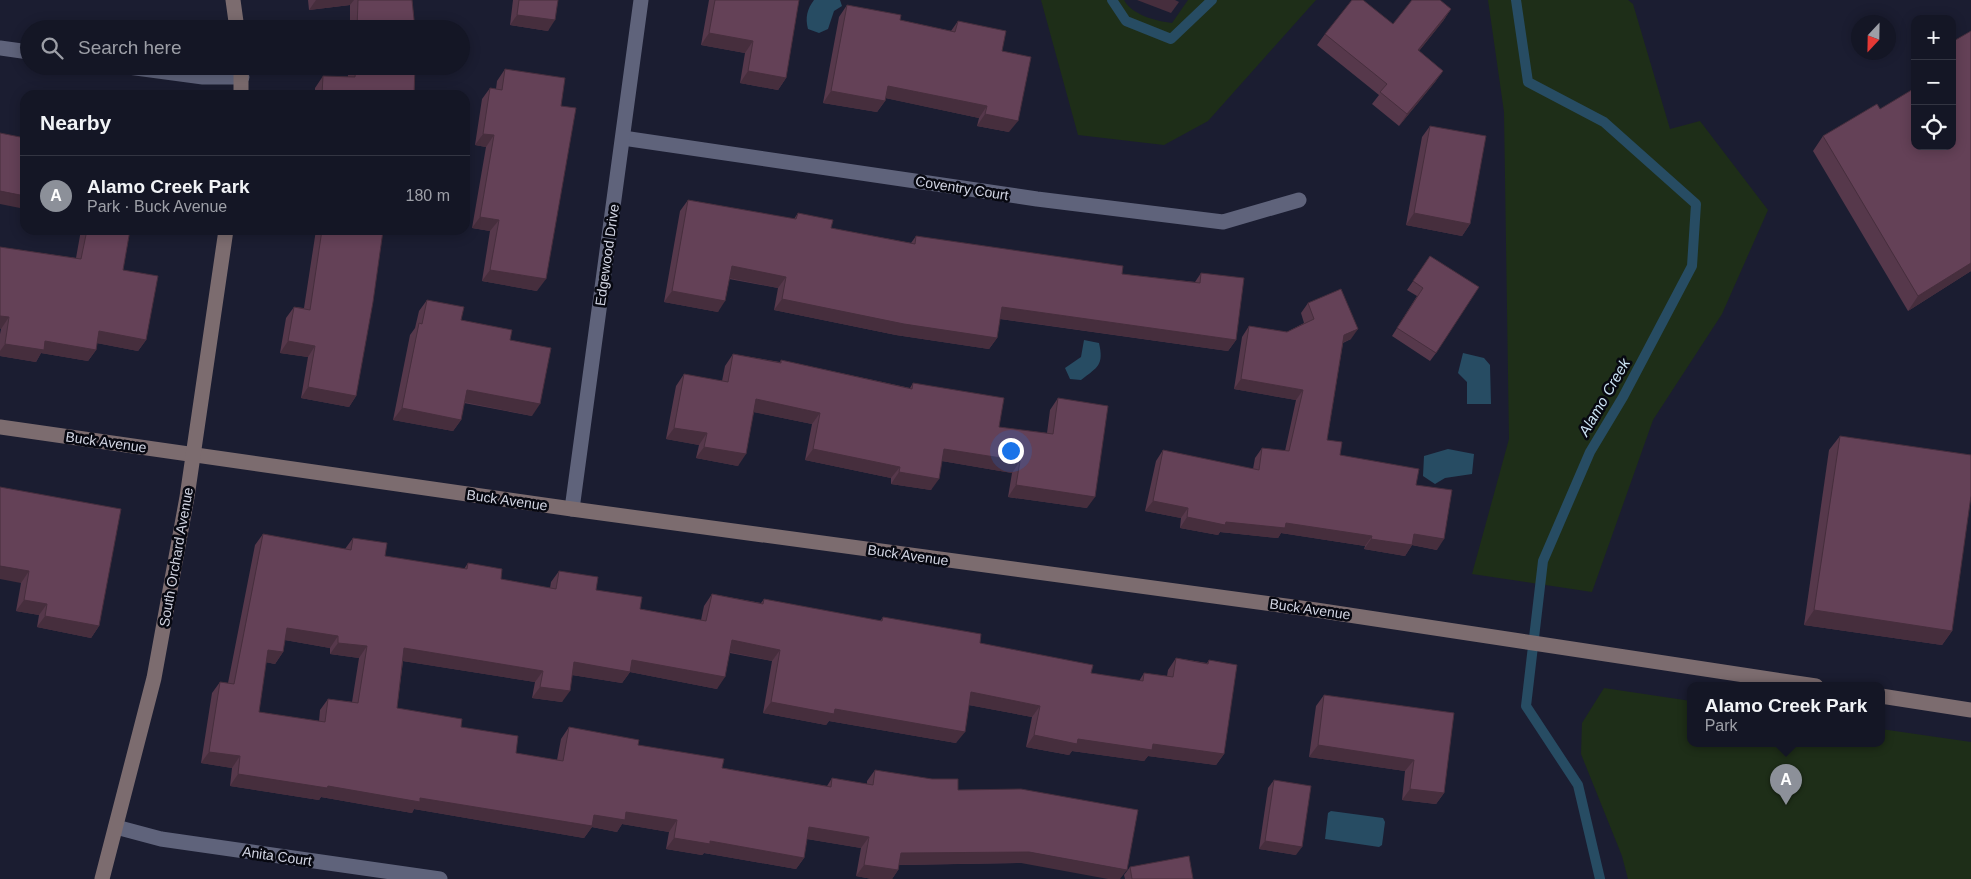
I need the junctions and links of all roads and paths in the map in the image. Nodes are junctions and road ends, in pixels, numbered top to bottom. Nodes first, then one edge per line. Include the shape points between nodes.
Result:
1 (233, 0) edge
2 (641, 0) edge
3 (236, 20) edge
4 (0, 48) edge
5 (20, 51) edge
6 (188, 75) edge
7 (219, 75) edge
8 (242, 75) edge
9 (241, 90) edge
10 (623, 138) junction
11 (1299, 200) dead end
12 (225, 235) edge
13 (0, 427) edge
14 (193, 456) junction
15 (572, 509) junction
16 (1790, 682) edge
17 (1885, 697) edge
18 (1971, 710) edge
19 (116, 827) junction
20 (102, 879) edge
21 (440, 879) edge

1 - 3 street
2 - 10 street, Edgewood Drive
4 - 5 street
6 - 7 street
8 - 9 street
10 - 11 street, Coventry Court via 1037,199 1223,222
10 - 15 street, Edgewood Drive
12 - 14 street, South Orchard Avenue
13 - 14 street, Buck Avenue
14 - 15 street, Buck Avenue
14 - 19 street, South Orchard Avenue via 154,678
15 - 16 street, Buck Avenue via 1306,608
17 - 18 street
19 - 20 street, South Orchard Avenue
19 - 21 street, Anita Court via 161,839

